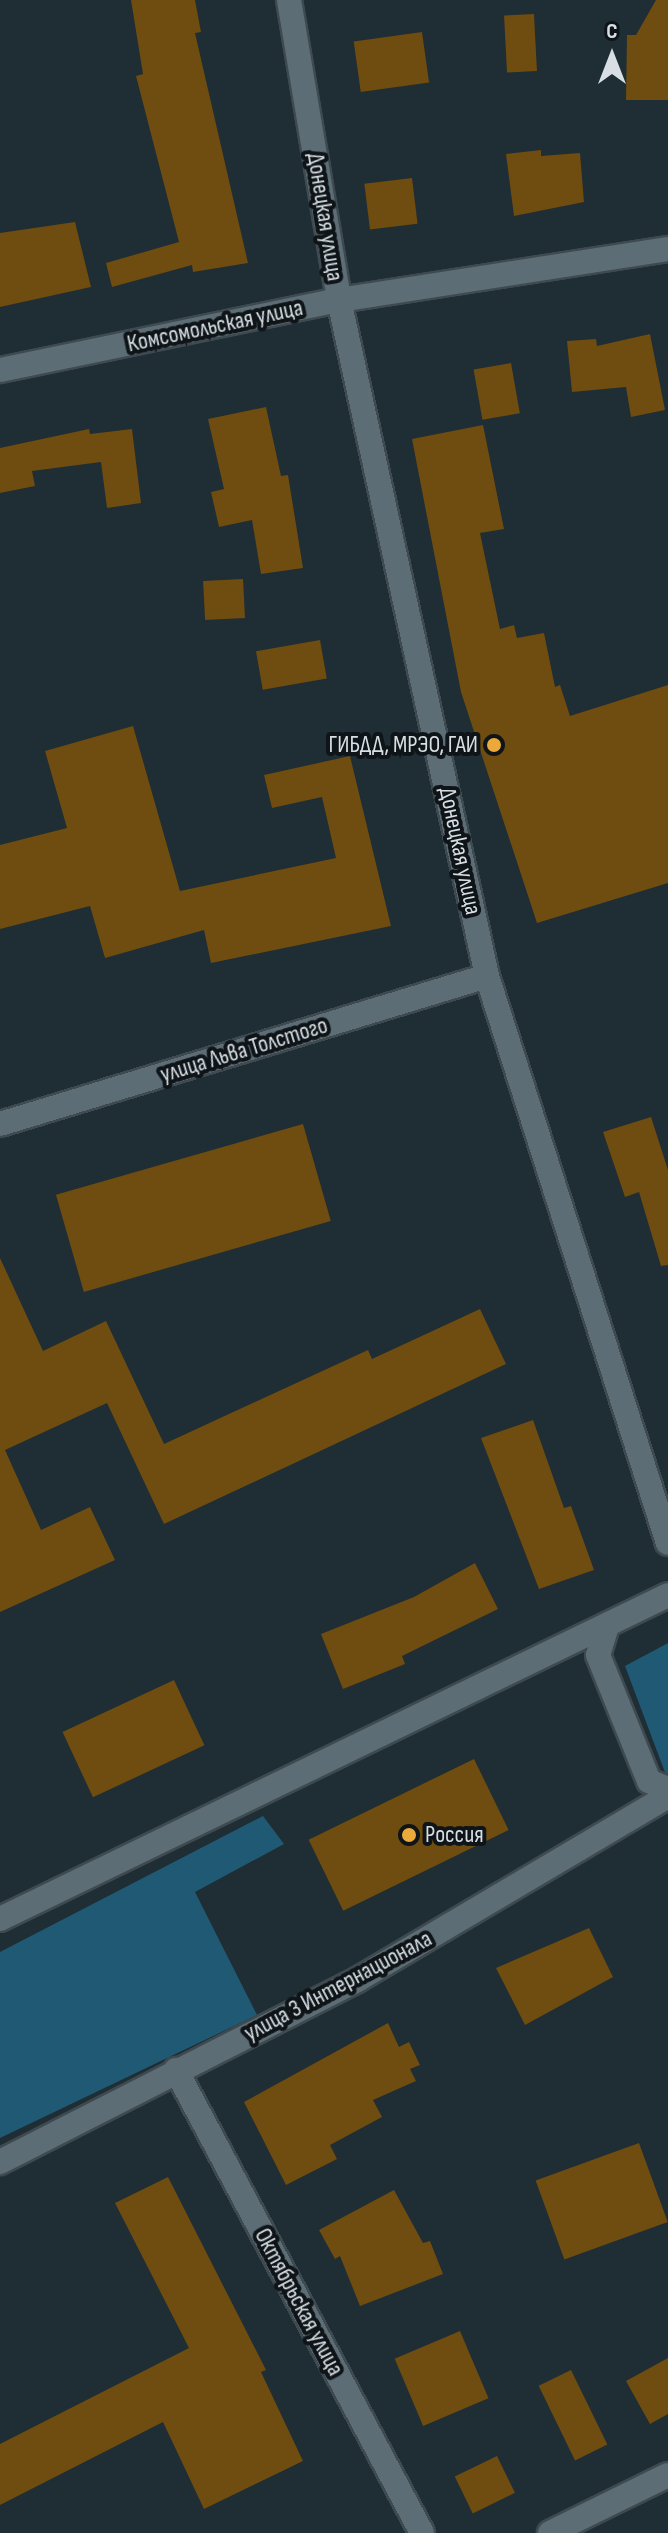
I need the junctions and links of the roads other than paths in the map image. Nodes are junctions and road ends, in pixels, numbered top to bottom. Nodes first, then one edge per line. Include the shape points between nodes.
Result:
1 (289, 0) edge
2 (668, 249) edge
3 (339, 300) junction
4 (0, 370) edge
5 (487, 976) junction
6 (0, 1124) edge
7 (668, 1543) edge
8 (668, 1595) edge
9 (607, 1626) junction
10 (668, 1789) edge
11 (668, 1796) edge
12 (0, 1919) edge
13 (176, 2070) junction
14 (0, 2162) edge
15 (668, 2475) edge
16 (422, 2533) edge
17 (550, 2533) edge

1 - 3 street, Донецкая улица
2 - 3 street, Комсомольская улица
3 - 4 street, Комсомольская улица
3 - 5 street, Донецкая улица
5 - 6 street, улица Льва Толстого
5 - 7 street, Донецкая улица
8 - 9 street
9 - 10 street via 598,1655 649,1781
9 - 12 street
11 - 13 street, улица 3 Интернационала via 357,1980
13 - 14 street, улица 3 Интернационала
13 - 16 street, Октябрьская улица
15 - 17 street

